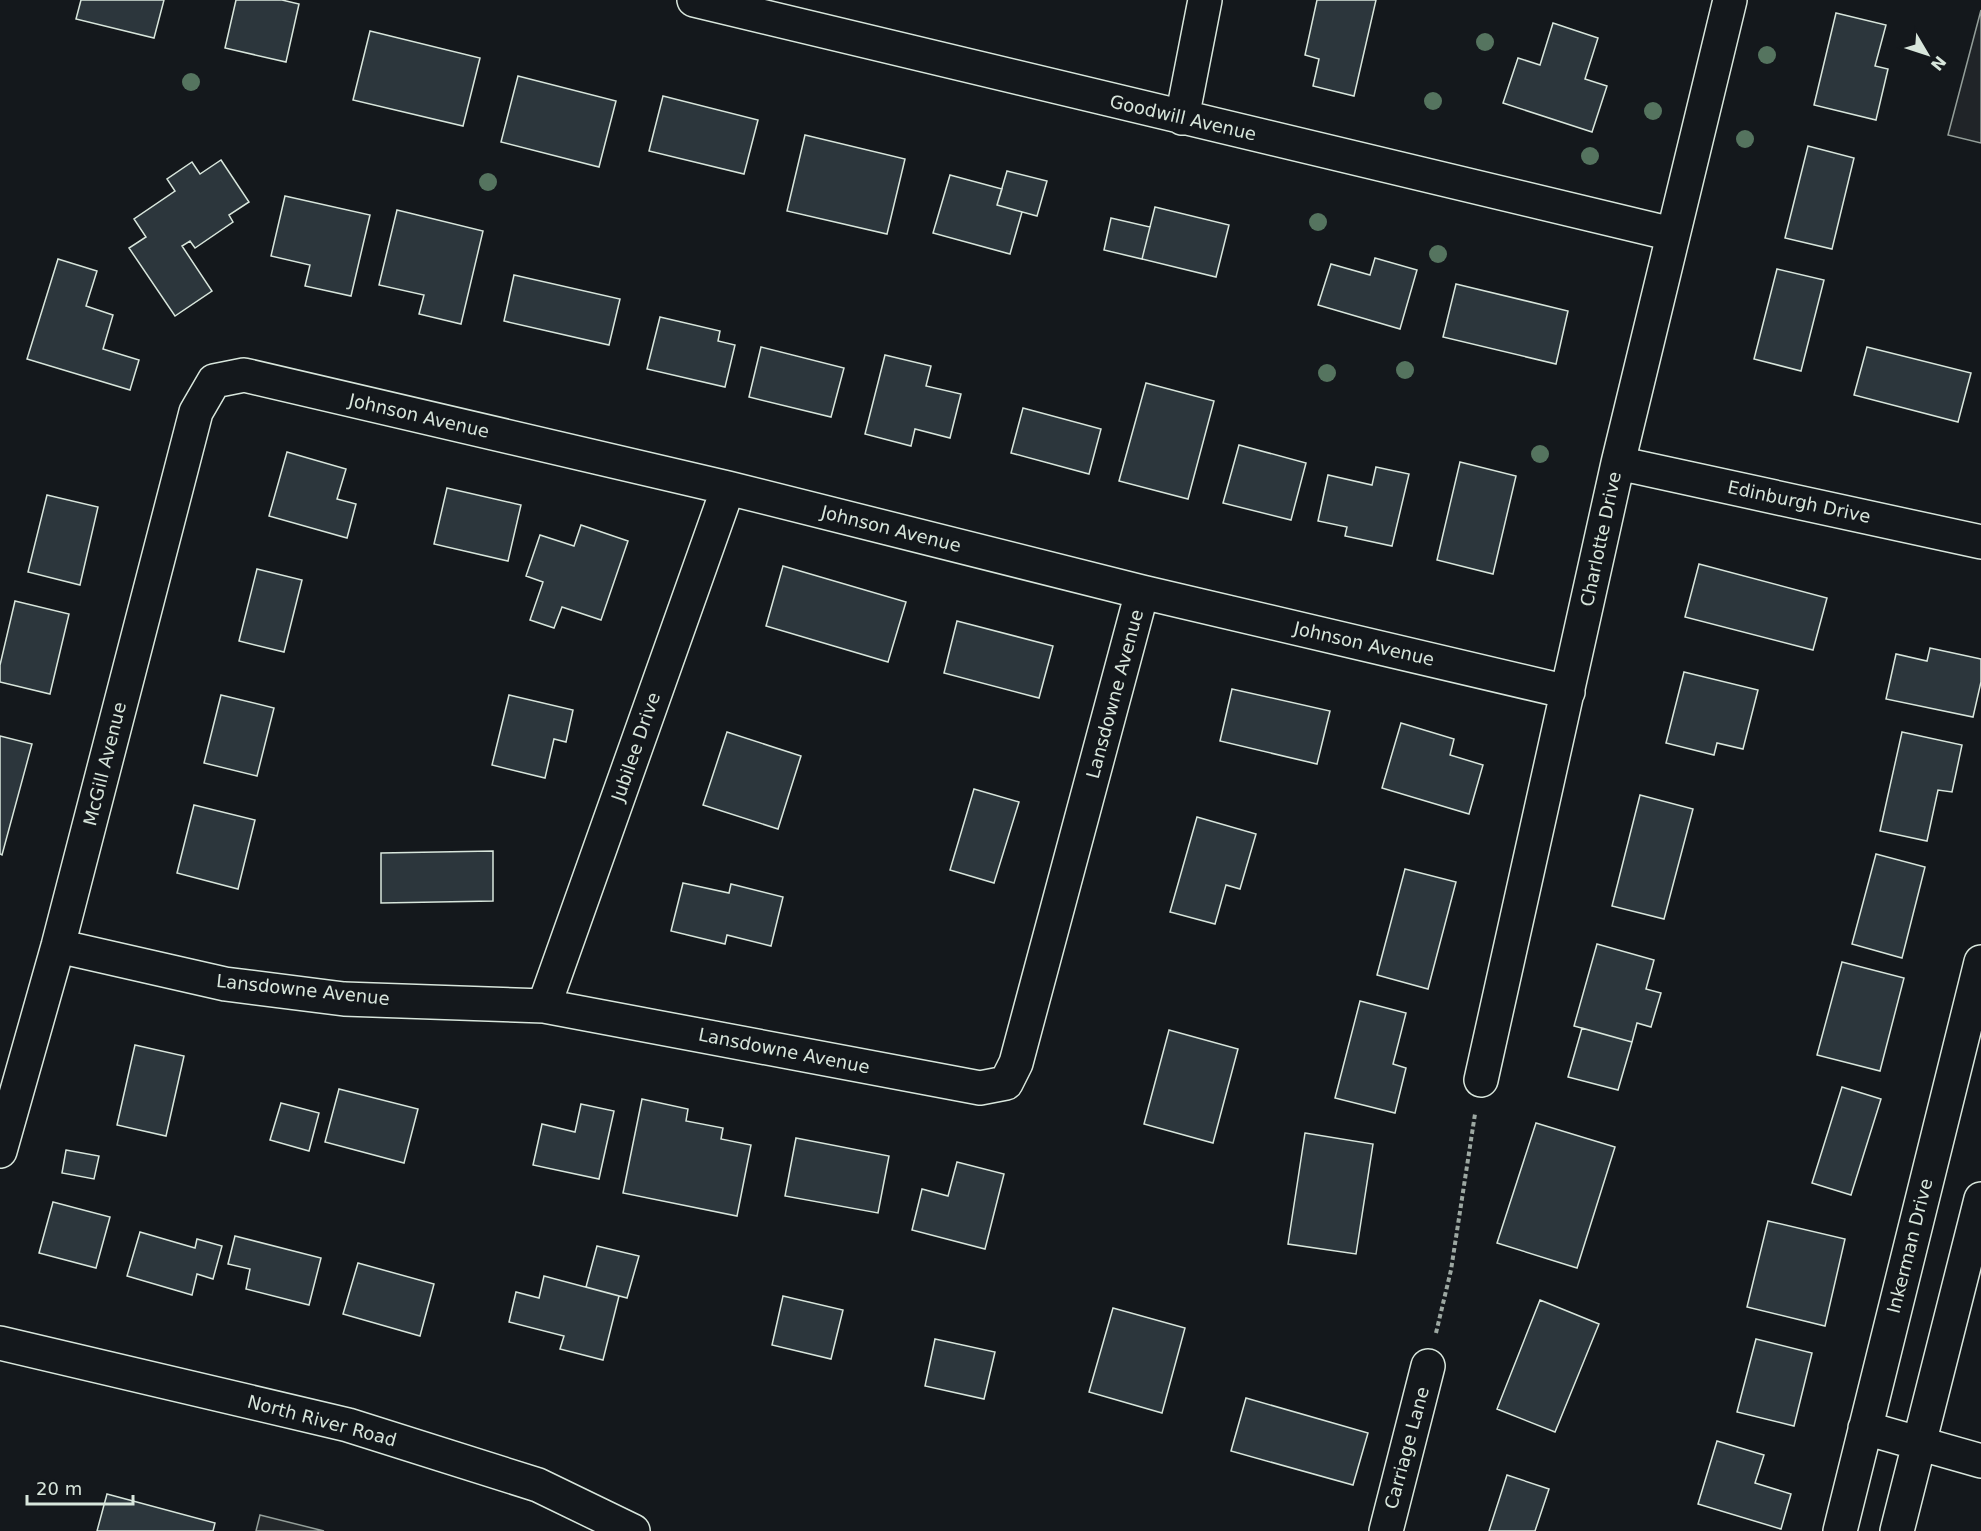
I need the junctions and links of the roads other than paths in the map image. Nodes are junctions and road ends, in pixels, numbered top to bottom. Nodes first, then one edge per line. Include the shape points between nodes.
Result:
1 (694, 0) edge
2 (1205, 0) edge
3 (1730, 0) edge
4 (1182, 118) junction
5 (1672, 234) junction
6 (214, 381) joint
7 (1618, 463) junction
8 (728, 488) junction
9 (1981, 542) edge
10 (1142, 592) junction
11 (1568, 692) junction
12 (58, 946) junction
13 (1981, 962) edge
14 (544, 1006) junction
15 (1481, 1080) road end
16 (0, 1151) edge
17 (1981, 1200) edge
18 (0, 1343) edge
19 (1428, 1366) road end
20 (1865, 1428) junction
21 (1919, 1443) junction
22 (1981, 1461) edge
23 (633, 1531) edge
24 (1386, 1531) edge
25 (1840, 1531) edge
26 (1897, 1531) edge

1 - 4 street, Goodwill Avenue
2 - 4 street
3 - 5 street, Charlotte Drive
4 - 5 street, Goodwill Avenue
5 - 7 street, Charlotte Drive
6 - 8 street, Johnson Avenue via 244,375
6 - 12 street, McGill Avenue via 196,412
7 - 9 street, Edinburgh Drive
7 - 11 street, Charlotte Drive
8 - 10 street, Johnson Avenue
8 - 14 street, Jubilee Drive
10 - 11 street, Johnson Avenue
10 - 14 street, Lansdowne Avenue via 1016,1063 1006,1083 980,1088
11 - 15 street, Charlotte Drive
12 - 14 street, Lansdowne Avenue via 225,984 344,999
12 - 16 street, McGill Avenue
13 - 20 street, Inkerman Drive
17 - 21 street
18 - 23 street, North River Road via 348,1425 538,1485
19 - 24 street, Carriage Lane
20 - 21 street
20 - 25 street, Inkerman Drive
21 - 22 street
21 - 26 street

